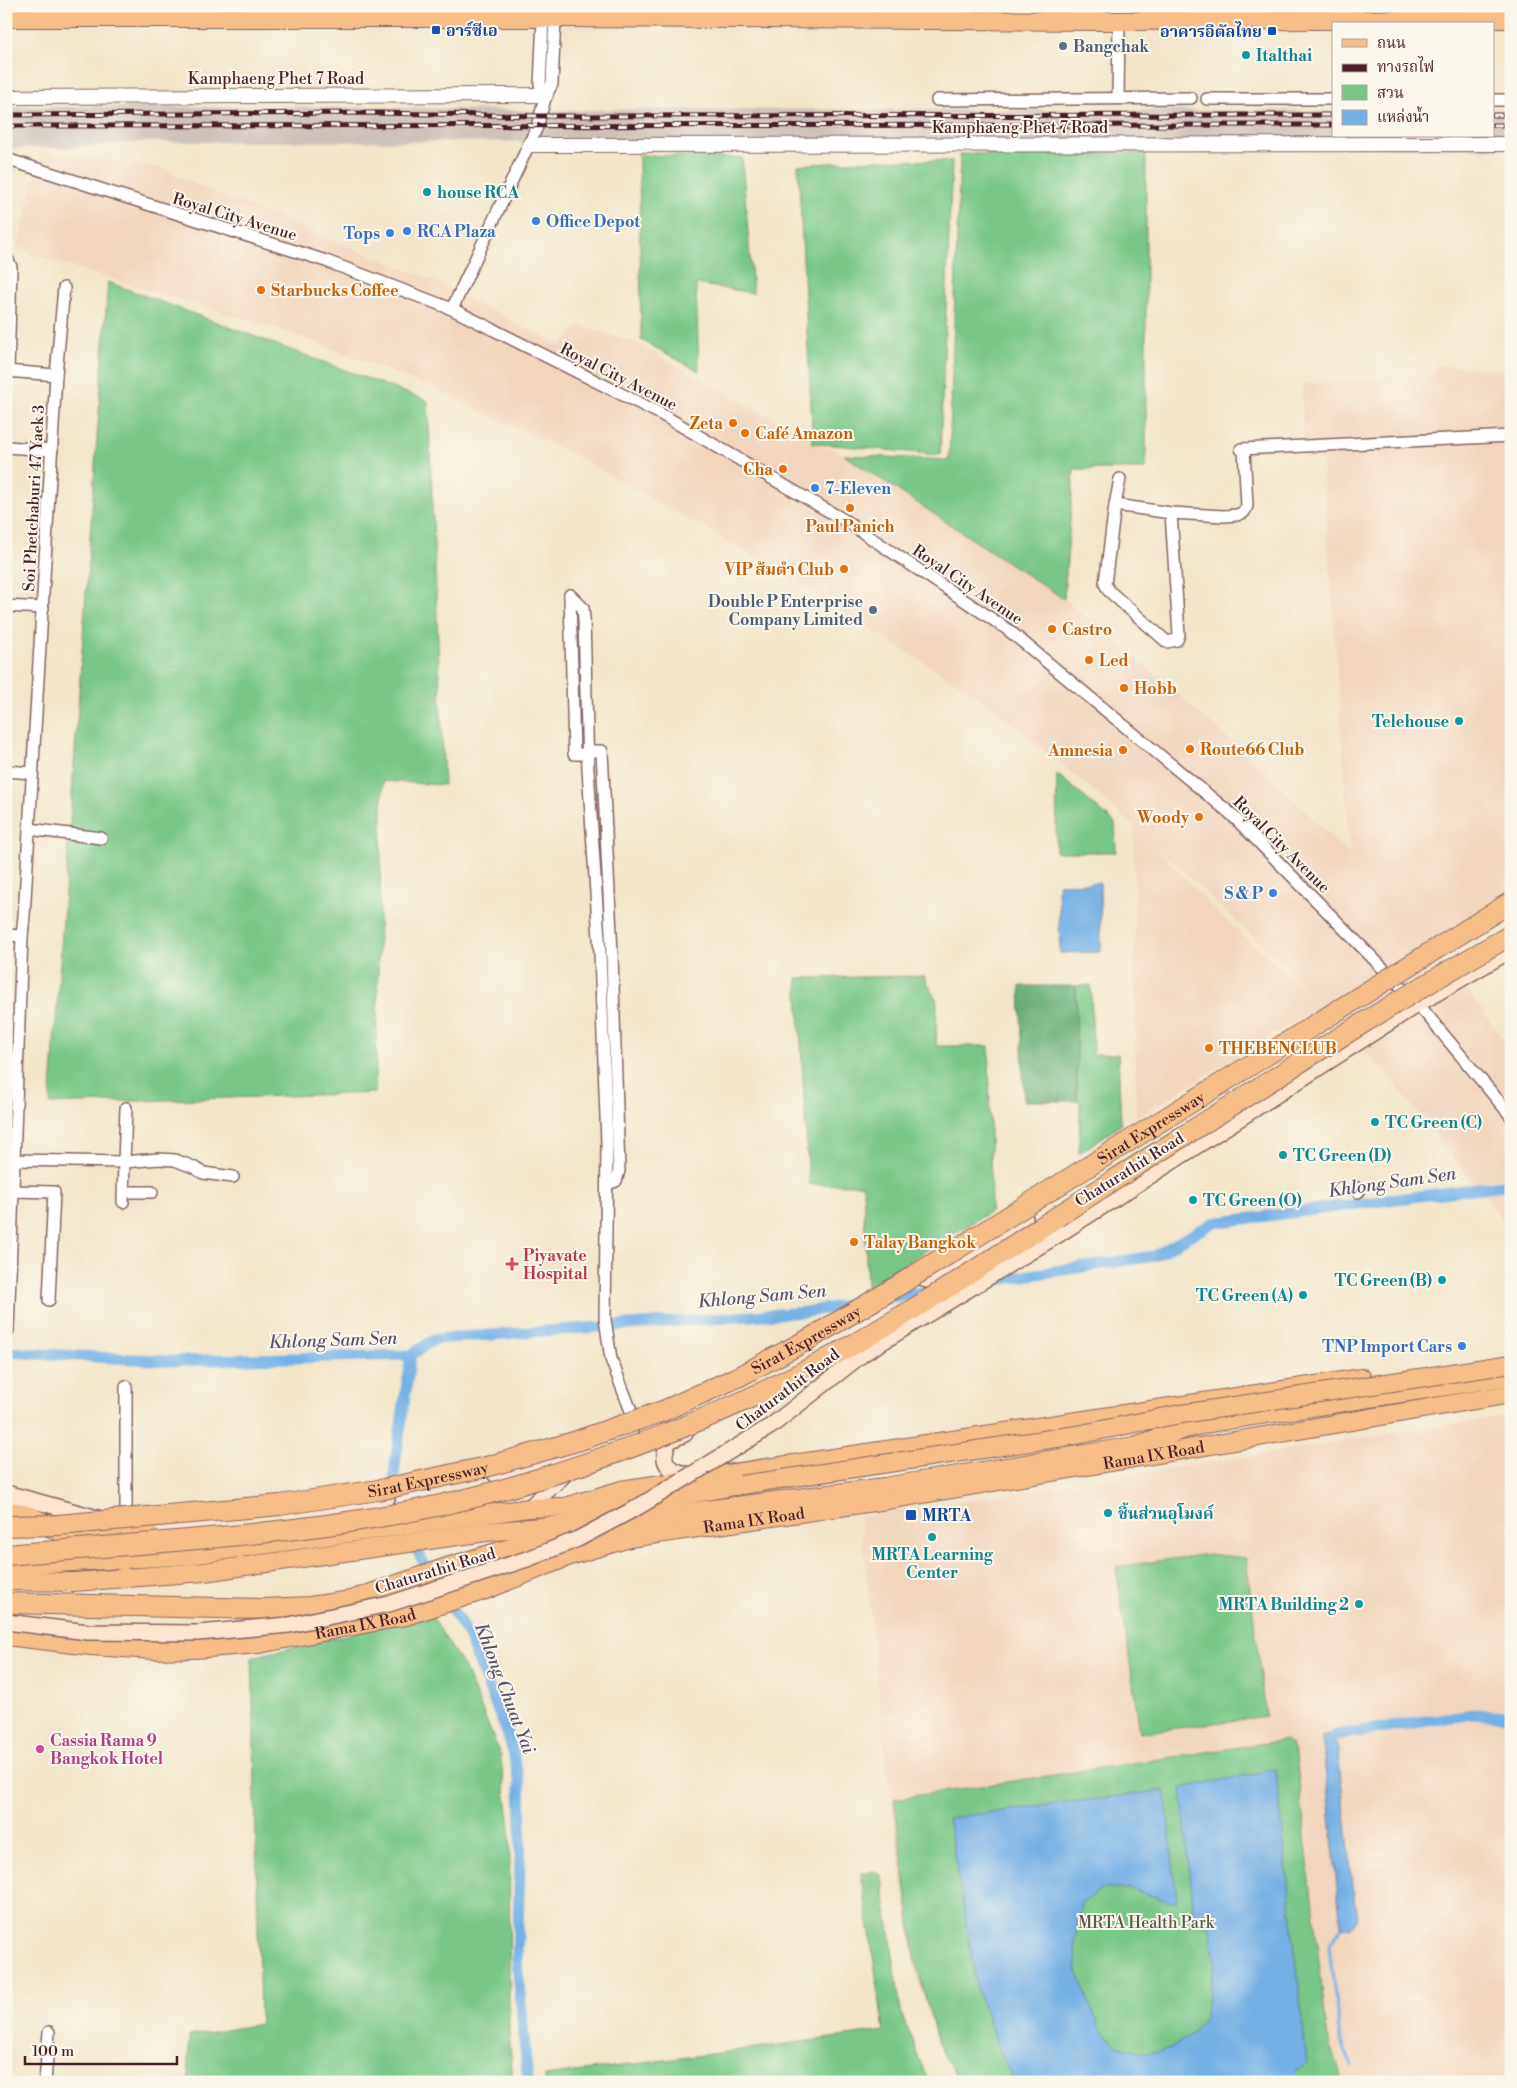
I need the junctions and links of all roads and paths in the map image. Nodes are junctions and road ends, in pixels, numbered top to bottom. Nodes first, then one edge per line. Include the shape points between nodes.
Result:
1 (41, 12) edge
2 (1370, 13) edge
3 (1112, 16) edge
4 (6, 18) edge
5 (549, 18) junction
6 (1511, 19) edge
7 (546, 95) junction
8 (6, 97) edge
9 (1118, 98) junction
10 (1191, 98) dead end
11 (1207, 99) dead end
12 (1332, 99) edge
13 (937, 100) dead end
14 (1494, 100) edge
15 (1511, 100) edge
16 (1511, 144) edge
17 (529, 145) junction
18 (6, 159) edge
19 (6, 256) edge
20 (64, 288) dead end
21 (452, 309) junction
22 (7, 371) edge
23 (56, 376) junction
24 (1511, 436) edge
25 (6, 447) edge
26 (52, 450) junction
27 (1120, 479) dead end
28 (1115, 505) junction
29 (1171, 513) junction
30 (6, 606) edge
31 (43, 608) junction
32 (588, 752) junction
33 (6, 771) edge
34 (32, 773) junction
35 (604, 787) junction
36 (589, 788) junction
37 (29, 829) junction
38 (101, 838) dead end
39 (608, 872) junction
40 (595, 873) junction
41 (1511, 902) edge
42 (1511, 914) edge
43 (6, 935) edge
44 (1511, 935) edge
45 (22, 936) junction
46 (1511, 950) edge
47 (600, 954) junction
48 (612, 954) junction
49 (1398, 982) junction
50 (1418, 1004) junction
51 (11, 1097) edge
52 (618, 1102) junction
53 (605, 1103) junction
54 (126, 1108) dead end
55 (1511, 1116) edge
56 (14, 1160) junction
57 (124, 1162) junction
58 (233, 1177) dead end
59 (607, 1184) junction
60 (12, 1191) junction
61 (152, 1192) dead end
62 (49, 1300) dead end
63 (7, 1332) edge
64 (864, 1353) junction
65 (1511, 1355) edge
66 (1511, 1364) edge
67 (1511, 1376) edge
68 (126, 1386) dead end
69 (1511, 1394) edge
70 (1361, 1419) junction
71 (639, 1430) junction
72 (669, 1441) junction
73 (951, 1442) junction
74 (596, 1445) junction
75 (927, 1445) junction
76 (1134, 1446) junction
77 (956, 1476) junction
78 (701, 1478) junction
79 (930, 1480) junction
80 (884, 1487) junction
81 (6, 1493) edge
82 (568, 1506) junction
83 (528, 1508) junction
84 (819, 1510) junction
85 (6, 1511) edge
86 (663, 1516) junction
87 (6, 1526) edge
88 (126, 1526) junction
89 (147, 1532) junction
90 (70, 1536) junction
91 (630, 1538) junction
92 (523, 1545) junction
93 (6, 1555) edge
94 (122, 1560) junction
95 (6, 1566) edge
96 (6, 1581) edge
97 (6, 1603) edge
98 (6, 1622) edge
99 (6, 1636) edge
100 (49, 2032) dead end
101 (45, 2082) edge

1 - 4 main road
1 - 5 main road
2 - 3 main road
2 - 6 main road
3 - 5 main road
3 - 9 street
5 - 7 street via 552,84
7 - 8 street, Kamphaeng Phet 7 Road
7 - 17 street via 538,127
9 - 10 street
9 - 13 street
11 - 12 street
14 - 15 street
16 - 17 street, Kamphaeng Phet 7 Road
17 - 21 street
18 - 21 street, Royal City Avenue via 326,261
19 - 22 street via 11,267
20 - 23 street, Soi Phetchaburi 47 Yaek 3
21 - 49 street, Royal City Avenue via 659,413 828,511 1007,629 1230,814
22 - 23 street
23 - 26 street, Soi Phetchaburi 47 Yaek 3
24 - 29 street via 1242,449 1247,506 1244,512 1224,516
25 - 26 street
26 - 31 street, Soi Phetchaburi 47 Yaek 3
27 - 28 street
28 - 29 street
28 - 29 street via 1105,584 1167,642 1178,640 1179,635
30 - 31 street
31 - 34 street, Soi Phetchaburi 47 Yaek 3
32 - 32 street via 574,754 570,594 583,608
32 - 35 street via 602,751
32 - 36 street
33 - 34 street
34 - 37 street, Soi Phetchaburi 47 Yaek 3
35 - 36 street
35 - 39 street
36 - 40 street
37 - 38 street
37 - 45 street, Soi Phetchaburi 47 Yaek 3
39 - 40 street
39 - 48 street
40 - 47 street
41 - 87 highway, Sirat Expressway, bridge via 816,1334 738,1377 663,1411 577,1441 486,1467 384,1488 280,1505 58,1525
42 - 49 main road, Chaturathit Road
43 - 45 street
44 - 93 highway, Sirat Expressway, bridge via 1220,1113 872,1334 794,1377 645,1442 519,1485 359,1520 269,1534
45 - 51 street, Soi Phetchaburi 47 Yaek 3
46 - 50 main road, Chaturathit Road
47 - 48 street
47 - 53 street
48 - 52 street
49 - 50 street, Royal City Avenue
49 - 71 main road, Chaturathit Road via 964,1257 804,1352
50 - 55 street, Royal City Avenue
50 - 64 main road, Chaturathit Road, bridge via 1060,1233
51 - 56 street, Soi Phetchaburi 47 Yaek 3
52 - 53 street
52 - 59 street via 619,1171 616,1181
53 - 59 street
54 - 57 street
56 - 57 street
56 - 60 street, Soi Phetchaburi 47 Yaek 3
57 - 58 street via 175,1160 203,1173
57 - 61 street via 124,1197
59 - 71 street via 605,1319 616,1372
60 - 62 street via 54,1192
60 - 63 street, Soi Phetchaburi 47 Yaek 3
64 - 72 main road, bridge
64 - 98 main road, Chaturathit Road, bridge via 770,1426 638,1507 578,1539 463,1581 389,1604 289,1625 198,1633 88,1632
65 - 73 main road, Rama IX Road
66 - 82 main road, Rama IX Road, bridge via 626,1504
67 - 76 main road, Rama IX Road via 1215,1422
68 - 88 street
69 - 70 main road, Rama IX Road
70 - 76 main road
70 - 84 main road, Rama IX Road
71 - 72 main road via 654,1442
71 - 74 main road, Chaturathit Road
72 - 78 main road via 663,1454 666,1463 675,1472
73 - 75 main road, Rama IX Road
73 - 77 main road via 943,1450 942,1459
74 - 83 main road
74 - 89 main road, Chaturathit Road via 532,1465 307,1514
75 - 78 main road, Rama IX Road
75 - 79 main road via 937,1459
76 - 77 main road, Rama IX Road
77 - 79 main road, Rama IX Road
78 - 82 main road, Rama IX Road via 622,1490
79 - 80 main road, Rama IX Road
80 - 84 main road
80 - 86 main road, Rama IX Road
81 - 88 main road
82 - 83 main road, Rama IX Road
83 - 94 main road, Rama IX Road via 325,1538
84 - 91 main road, Rama IX Road
85 - 90 highway via 30,1517
86 - 92 highway
86 - 96 main road, Rama IX Road via 486,1532 204,1572 74,1582
88 - 89 main road
89 - 90 highway
90 - 94 highway
91 - 92 main road
91 - 99 main road, Rama IX Road via 570,1556 486,1590 406,1616 259,1644 195,1649 127,1649
92 - 97 highway via 351,1601 310,1607 263,1610
94 - 95 main road, Rama IX Road
100 - 101 street

